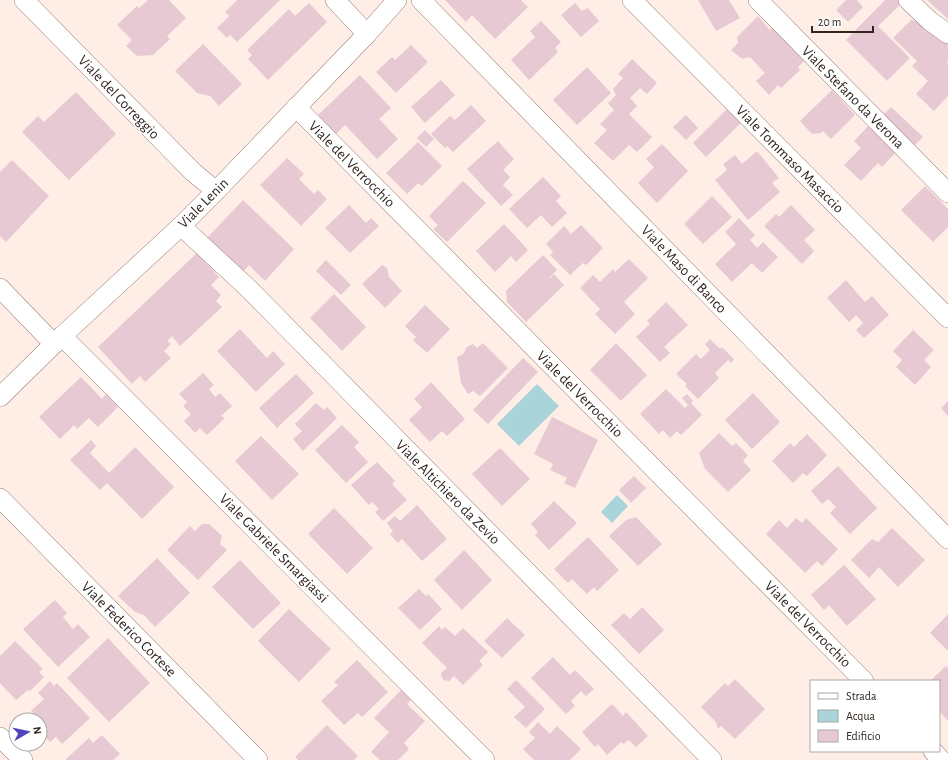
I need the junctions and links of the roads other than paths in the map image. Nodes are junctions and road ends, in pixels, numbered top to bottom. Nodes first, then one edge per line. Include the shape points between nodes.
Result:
1 (24, 0) edge
2 (335, 0) edge
3 (397, 0) edge
4 (421, 0) edge
5 (632, 0) edge
6 (758, 0) edge
7 (908, 0) edge
8 (367, 34) junction
9 (948, 34) edge
10 (296, 107) junction
11 (216, 191) junction
12 (948, 193) edge
13 (181, 226) junction
14 (0, 288) edge
15 (948, 318) edge
16 (58, 340) junction
17 (0, 397) edge
18 (0, 498) edge
19 (948, 539) edge
20 (863, 680) edge
21 (0, 737) edge
22 (934, 752) edge
23 (23, 760) edge
24 (258, 760) edge
25 (485, 760) edge
26 (712, 760) edge
27 (941, 760) edge

1 - 11 street, Viale del Correggio via 193,172
2 - 8 street
3 - 8 street, Viale Lenin
4 - 19 street, Viale Maso di Banco
5 - 15 street, Viale Tommaso Masaccio
6 - 12 street, Viale Stefano da Verona
7 - 9 street
8 - 10 street, Viale Lenin
10 - 11 street, Viale Lenin
10 - 20 street, Viale del Verrocchio
11 - 13 street, Viale Lenin
13 - 16 street, Viale Lenin
13 - 26 street, Viale Altichiero da Zevio via 249,289
14 - 16 street, Viale Gabriele Smargiassi
16 - 17 street, Viale Lenin
16 - 25 street, Viale Gabriele Smargiassi
18 - 24 street, Viale Federico Cortese
21 - 23 street
22 - 27 street

